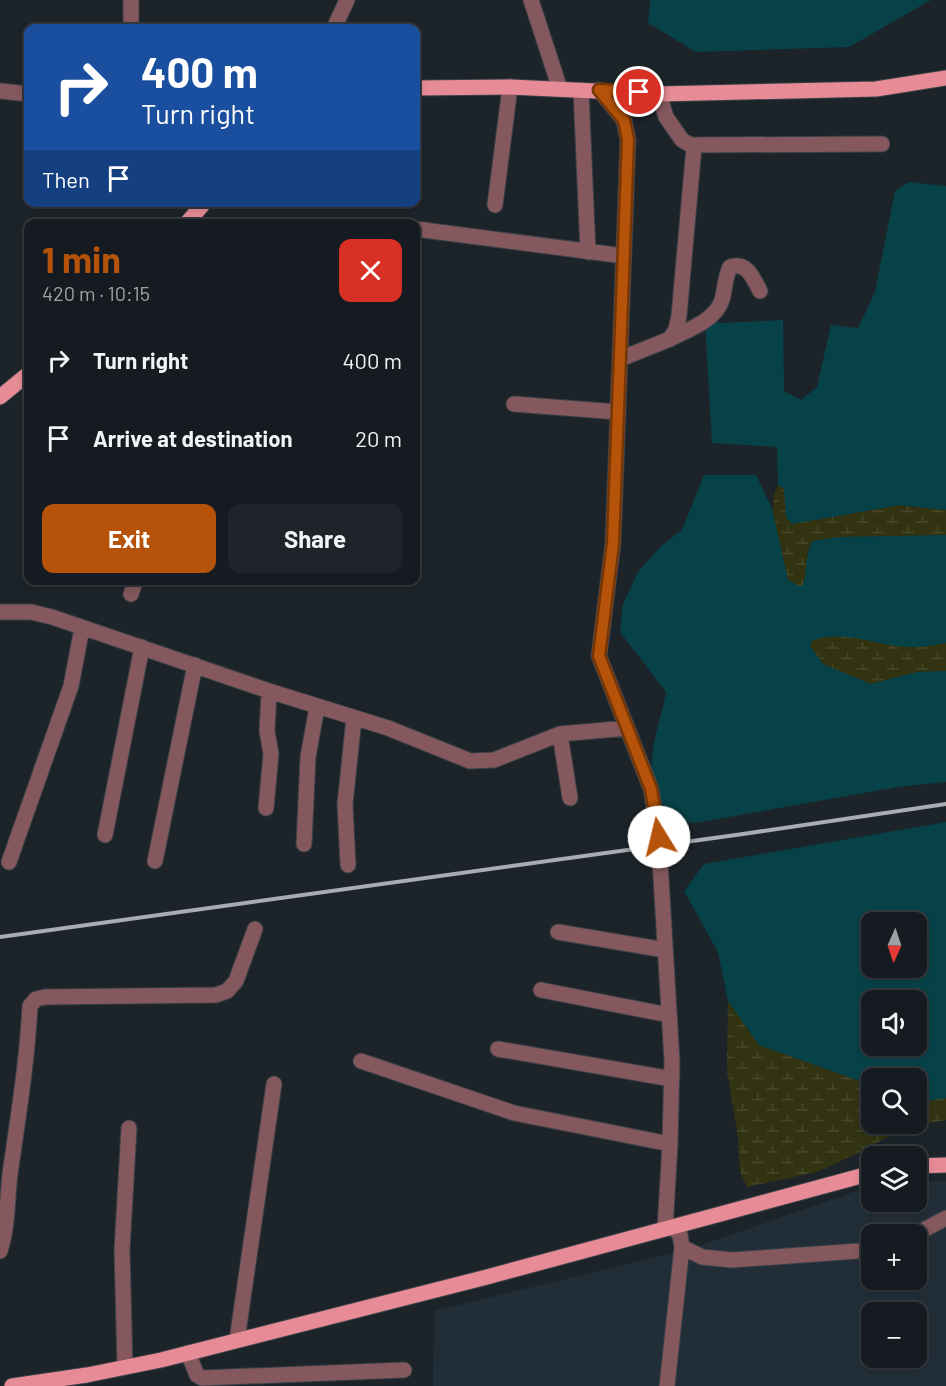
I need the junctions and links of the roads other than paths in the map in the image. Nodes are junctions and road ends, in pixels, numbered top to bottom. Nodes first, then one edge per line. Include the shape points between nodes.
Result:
1 (131, 0) edge
2 (347, 0) edge
3 (531, 0) edge
4 (131, 24) edge
5 (336, 24) edge
6 (946, 78) edge
7 (510, 87) junction
8 (420, 88) edge
9 (560, 89) junction
10 (581, 90) junction
11 (599, 90) junction
12 (0, 91) edge
13 (24, 94) edge
14 (659, 94) junction
15 (882, 144) dead end
16 (693, 145) junction
17 (495, 205) dead end
18 (201, 207) edge
19 (190, 219) edge
20 (420, 230) edge
21 (588, 252) junction
22 (624, 256) junction
23 (760, 291) dead end
24 (670, 339) junction
25 (620, 359) junction
26 (24, 377) edge
27 (0, 397) edge
28 (514, 404) dead end
29 (618, 412) junction
30 (0, 612) edge
31 (82, 628) junction
32 (142, 647) junction
33 (195, 665) junction
34 (269, 691) junction
35 (317, 706) junction
36 (354, 718) junction
37 (627, 728) junction
38 (560, 734) junction
39 (570, 798) dead end
40 (266, 808) dead end
41 (105, 835) dead end
42 (659, 837) tunnel mouth
43 (304, 844) dead end
44 (155, 861) dead end
45 (660, 861) tunnel mouth
46 (9, 862) dead end
47 (348, 865) dead end
48 (255, 929) dead end
49 (558, 932) dead end
50 (664, 950) junction
51 (542, 990) dead end
52 (669, 1015) junction
53 (498, 1049) dead end
54 (361, 1061) dead end
55 (672, 1079) junction
56 (274, 1084) dead end
57 (129, 1128) dead end
58 (670, 1144) junction
59 (946, 1165) edge
60 (927, 1166) edge
61 (861, 1176) edge
62 (5, 1181) edge
63 (946, 1218) edge
64 (669, 1228) junction
65 (927, 1228) edge
66 (682, 1247) junction
67 (0, 1251) edge
68 (861, 1251) edge
69 (237, 1340) junction
70 (188, 1353) junction
71 (125, 1367) junction
72 (404, 1370) dead end
73 (197, 1381) edge
74 (12, 1386) edge
75 (667, 1386) edge

1 - 4 street
2 - 5 street
3 - 9 street
6 - 14 main road via 876,89
7 - 8 main road
7 - 9 main road
7 - 17 street
9 - 10 main road
10 - 11 main road
10 - 21 street
11 - 14 main road
11 - 22 street via 627,128
12 - 13 street
14 - 16 street via 666,117 682,140
15 - 16 street
16 - 24 street via 680,316
18 - 19 main road
20 - 21 street
21 - 22 street
22 - 25 street
23 - 24 street via 745,267 730,267 723,296 711,317
24 - 25 street
25 - 29 street
26 - 27 main road
28 - 29 street
29 - 37 street via 613,543 599,656
30 - 31 street via 31,612
31 - 32 street
31 - 46 street via 71,686
32 - 33 street
32 - 41 street
33 - 34 street
33 - 44 street
34 - 35 street
34 - 40 street via 267,731 271,754
35 - 36 street
35 - 43 street via 308,757
36 - 38 street via 470,761 494,759
36 - 47 street via 345,804
37 - 38 street
37 - 42 street via 651,789
38 - 39 street
45 - 50 street
48 - 62 street via 236,981 227,991 216,995 36,999 30,1006 25,1070
49 - 50 street
50 - 52 street
51 - 52 street
52 - 55 street
53 - 55 street
54 - 58 street via 514,1113
55 - 58 street
56 - 69 street
57 - 71 street via 122,1250
58 - 64 street
59 - 60 main road
61 - 64 main road
62 - 67 street via 6,1223
63 - 65 street
64 - 66 street via 680,1235
64 - 69 main road
66 - 68 street via 702,1257 732,1260
66 - 75 street
69 - 70 main road
70 - 71 main road
70 - 73 street
71 - 74 main road
72 - 73 street

